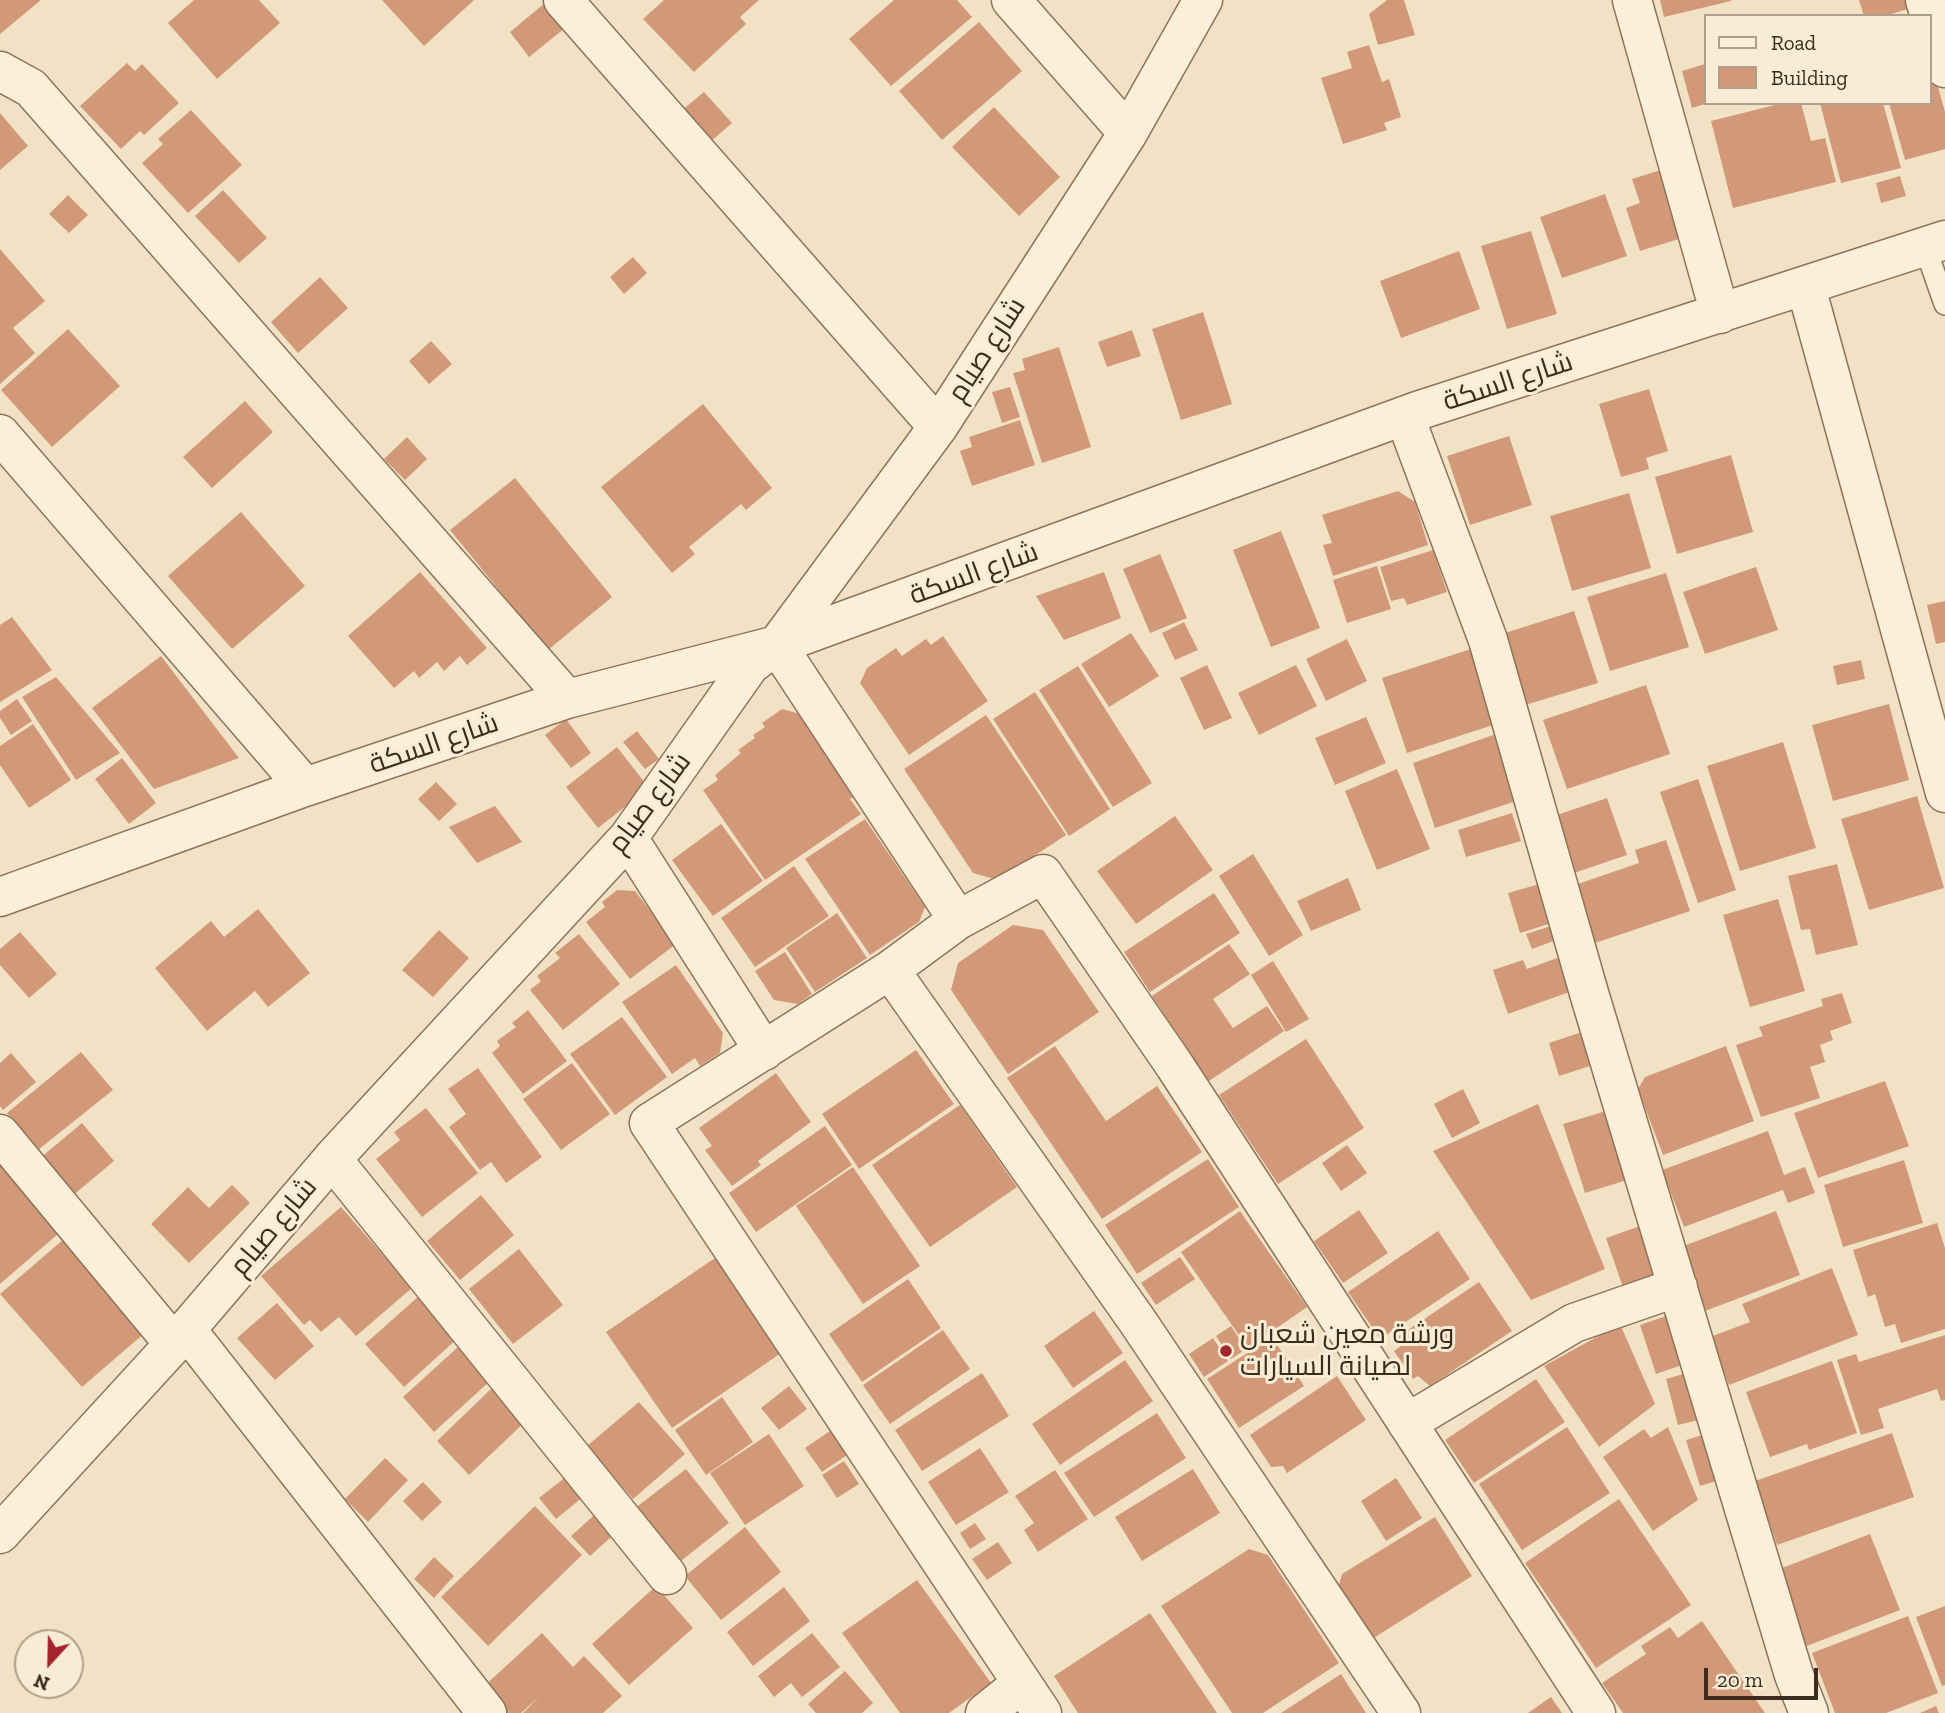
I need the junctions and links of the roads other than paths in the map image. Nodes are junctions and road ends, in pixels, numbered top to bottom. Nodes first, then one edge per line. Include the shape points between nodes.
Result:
1 (563, 0) edge
2 (1011, 0) edge
3 (1203, 0) edge
4 (1632, 0) edge
5 (1931, 20) edge
6 (1945, 68) edge
7 (0, 71) edge
8 (1128, 133) junction
9 (1935, 244) edge
10 (1806, 287) junction
11 (1945, 304) edge
12 (1720, 314) junction
13 (1405, 417) junction
14 (938, 427) junction
15 (0, 434) edge
16 (776, 646) junction
17 (567, 699) junction
18 (305, 787) junction
19 (1945, 793) edge
20 (628, 838) junction
21 (0, 897) edge
22 (958, 920) junction
23 (890, 970) junction
24 (764, 1051) junction
25 (0, 1134) edge
26 (332, 1158) junction
27 (1678, 1287) junction
28 (180, 1337) junction
29 (1406, 1423) junction
30 (0, 1534) edge
31 (667, 1575) dead end
32 (1032, 1698) edge
33 (487, 1713) edge
34 (985, 1713) edge
35 (1401, 1713) edge
36 (1596, 1713) edge
37 (1809, 1713) edge

1 - 14 street
2 - 8 street
3 - 8 street, شارع صيام
4 - 12 street
5 - 6 street
7 - 17 street via 31,89
8 - 14 street, شارع صيام
9 - 10 street, شارع السكة
9 - 11 lane
10 - 12 street, شارع السكة
10 - 19 street
12 - 13 street, شارع السكة
13 - 16 street, شارع السكة
13 - 27 street via 1488,640
14 - 16 street, شارع صيام
15 - 18 street
16 - 17 street, شارع السكة
16 - 20 street, شارع صيام via 750,665
16 - 22 street
17 - 18 street, شارع السكة
18 - 21 street, شارع السكة
20 - 24 street
20 - 26 street, شارع صيام
22 - 23 street
22 - 29 street via 1043,874 1175,1066
23 - 24 street
23 - 35 street via 1136,1319
24 - 32 street via 649,1123
25 - 28 street
26 - 28 street, شارع صيام
26 - 31 street
27 - 29 street via 1574,1323
27 - 37 street
28 - 30 street, شارع صيام
28 - 33 street
29 - 36 street
32 - 34 street

